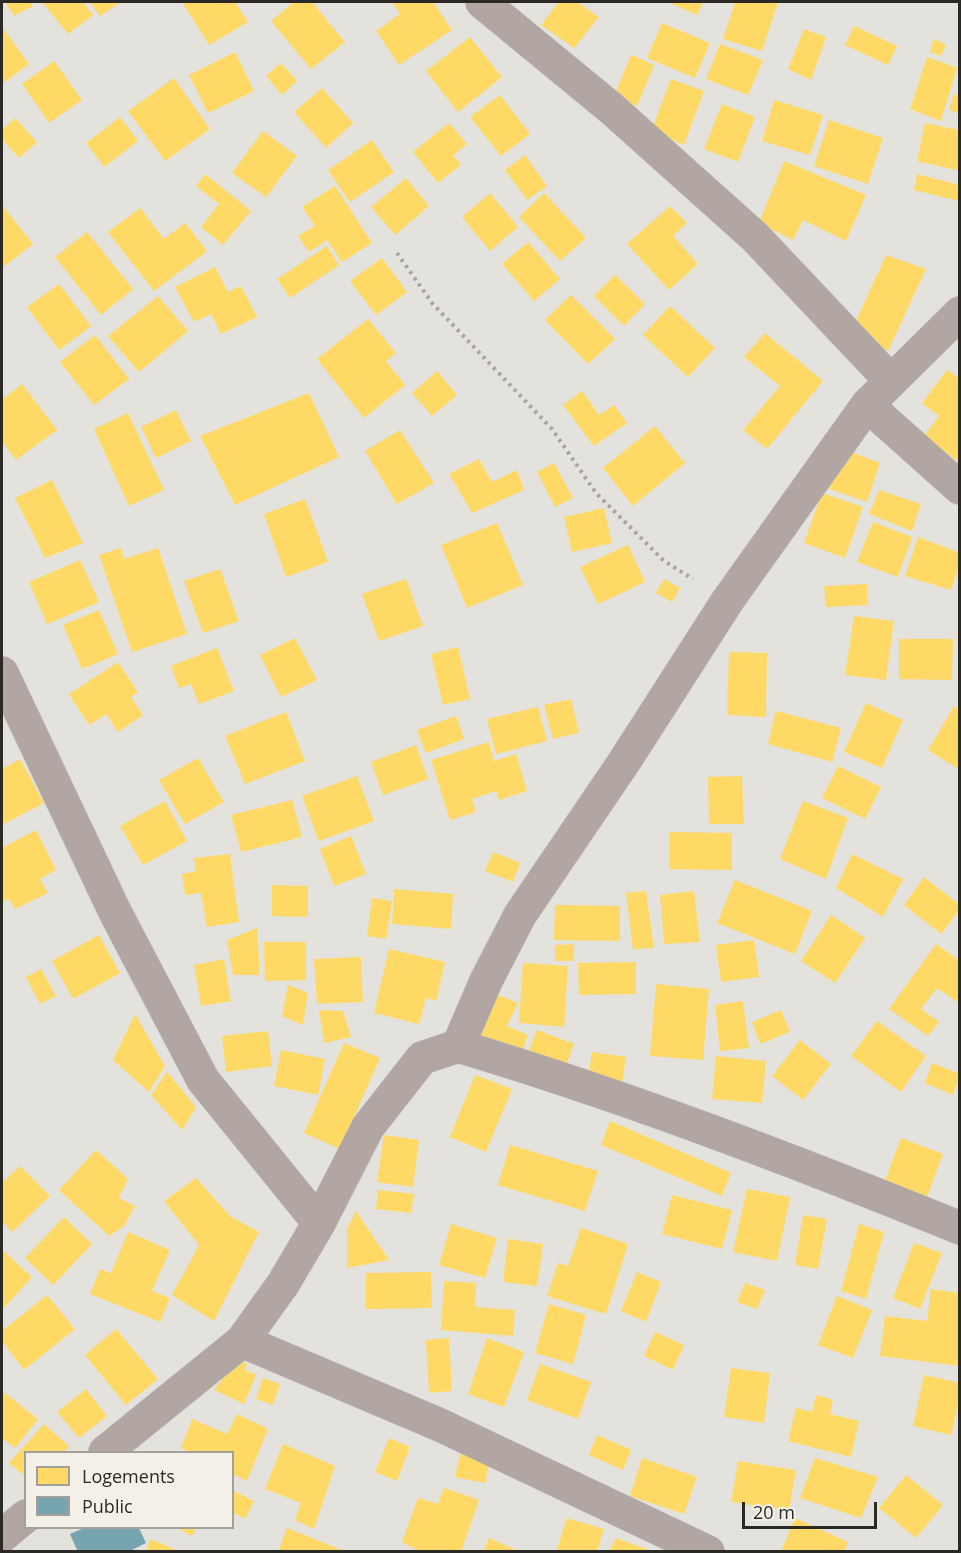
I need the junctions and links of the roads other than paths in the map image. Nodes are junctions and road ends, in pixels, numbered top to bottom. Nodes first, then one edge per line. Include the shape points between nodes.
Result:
1 (482, 2) edge
2 (960, 313) edge
3 (891, 381) junction
4 (867, 405) junction
5 (960, 488) edge
6 (2, 673) edge
7 (458, 1046) junction
8 (319, 1223) junction
9 (960, 1228) edge
10 (242, 1341) junction
11 (106, 1451) edge
12 (24, 1518) edge
13 (2, 1536) edge
14 (708, 1551) edge

1 - 3 street via 612,109 754,237
2 - 3 street
3 - 4 street
4 - 5 street
4 - 7 street via 728,600 520,915
6 - 8 street via 115,912 203,1080
7 - 8 street via 422,1058 368,1127
7 - 9 street via 771,1151
8 - 10 street via 283,1284
10 - 11 street
10 - 14 street via 440,1425
12 - 13 street

